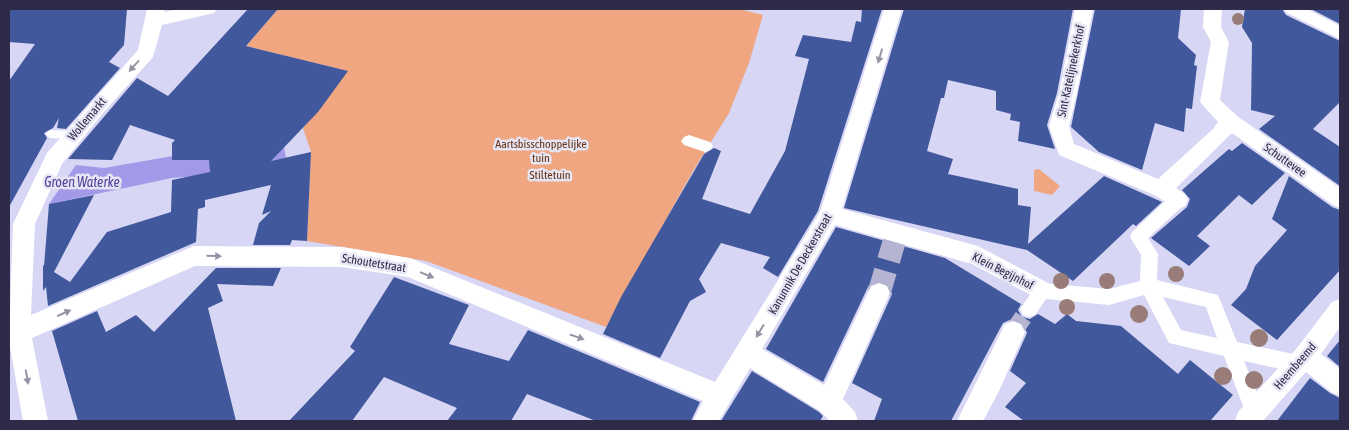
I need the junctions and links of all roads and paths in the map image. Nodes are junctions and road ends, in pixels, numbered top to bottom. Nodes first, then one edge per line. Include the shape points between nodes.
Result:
1 (208, 9) edge
2 (893, 9) edge
3 (1084, 9) edge
4 (1213, 9) edge
5 (1293, 9) edge
6 (156, 14) edge
7 (1340, 33) edge
8 (1230, 121) junction
9 (50, 134) dead end
10 (74, 135) junction
11 (689, 141) dead end
12 (705, 146) dead end
13 (1170, 194) junction
14 (1340, 199) edge
15 (830, 215) junction
16 (1148, 286) junction
17 (1042, 291) junction
18 (879, 293) tunnel mouth
19 (1029, 308) tunnel mouth
20 (1340, 309) edge
21 (19, 332) junction
22 (1012, 332) tunnel mouth
23 (1232, 350) junction
24 (747, 353) junction
25 (1302, 360) junction
26 (1340, 384) edge
27 (720, 396) junction
28 (830, 402) junction
29 (1251, 416) edge
30 (35, 421) edge
31 (705, 421) edge
32 (846, 421) edge
33 (969, 421) edge

1 - 6 street, Wollemarkt
2 -> 15 street, Kanunnik De Deckerstraat
3 - 13 street, Sint-Katelijnekerkhof via 1068,93 1058,126 1066,149
4 - 8 street via 1212,26 1220,42 1210,102
5 - 7 street
6 -> 10 street, Wollemarkt via 147,52
8 - 13 street
8 - 14 street, Schuttevee
9 - 10 lane
10 - 21 street, Wollemarkt via 54,159 24,224
11 - 12 street
13 - 16 street via 1138,237 1150,254
15 - 17 street, Klein Begijnhof via 978,256
15 -> 24 street, Kanunnik De Deckerstraat
16 - 17 street, Klein Begijnhof via 1109,297
16 - 23 street via 1175,337
16 - 23 street, Klein Begijnhof via 1212,301
17 - 19 street
18 - 28 street
20 - 25 street, Heembeemd
21 -> 27 street, Schoutetstraat via 194,256 342,257 410,268
21 -> 30 street
22 - 33 street
23 - 25 street
23 - 29 street, Klein Begijnhof
24 - 27 street, Kanunnik De Deckerstraat
24 - 28 street
25 - 26 street
25 - 29 street, Heembeemd
27 - 31 street, Kanunnik De Deckerstraat
28 - 32 street

